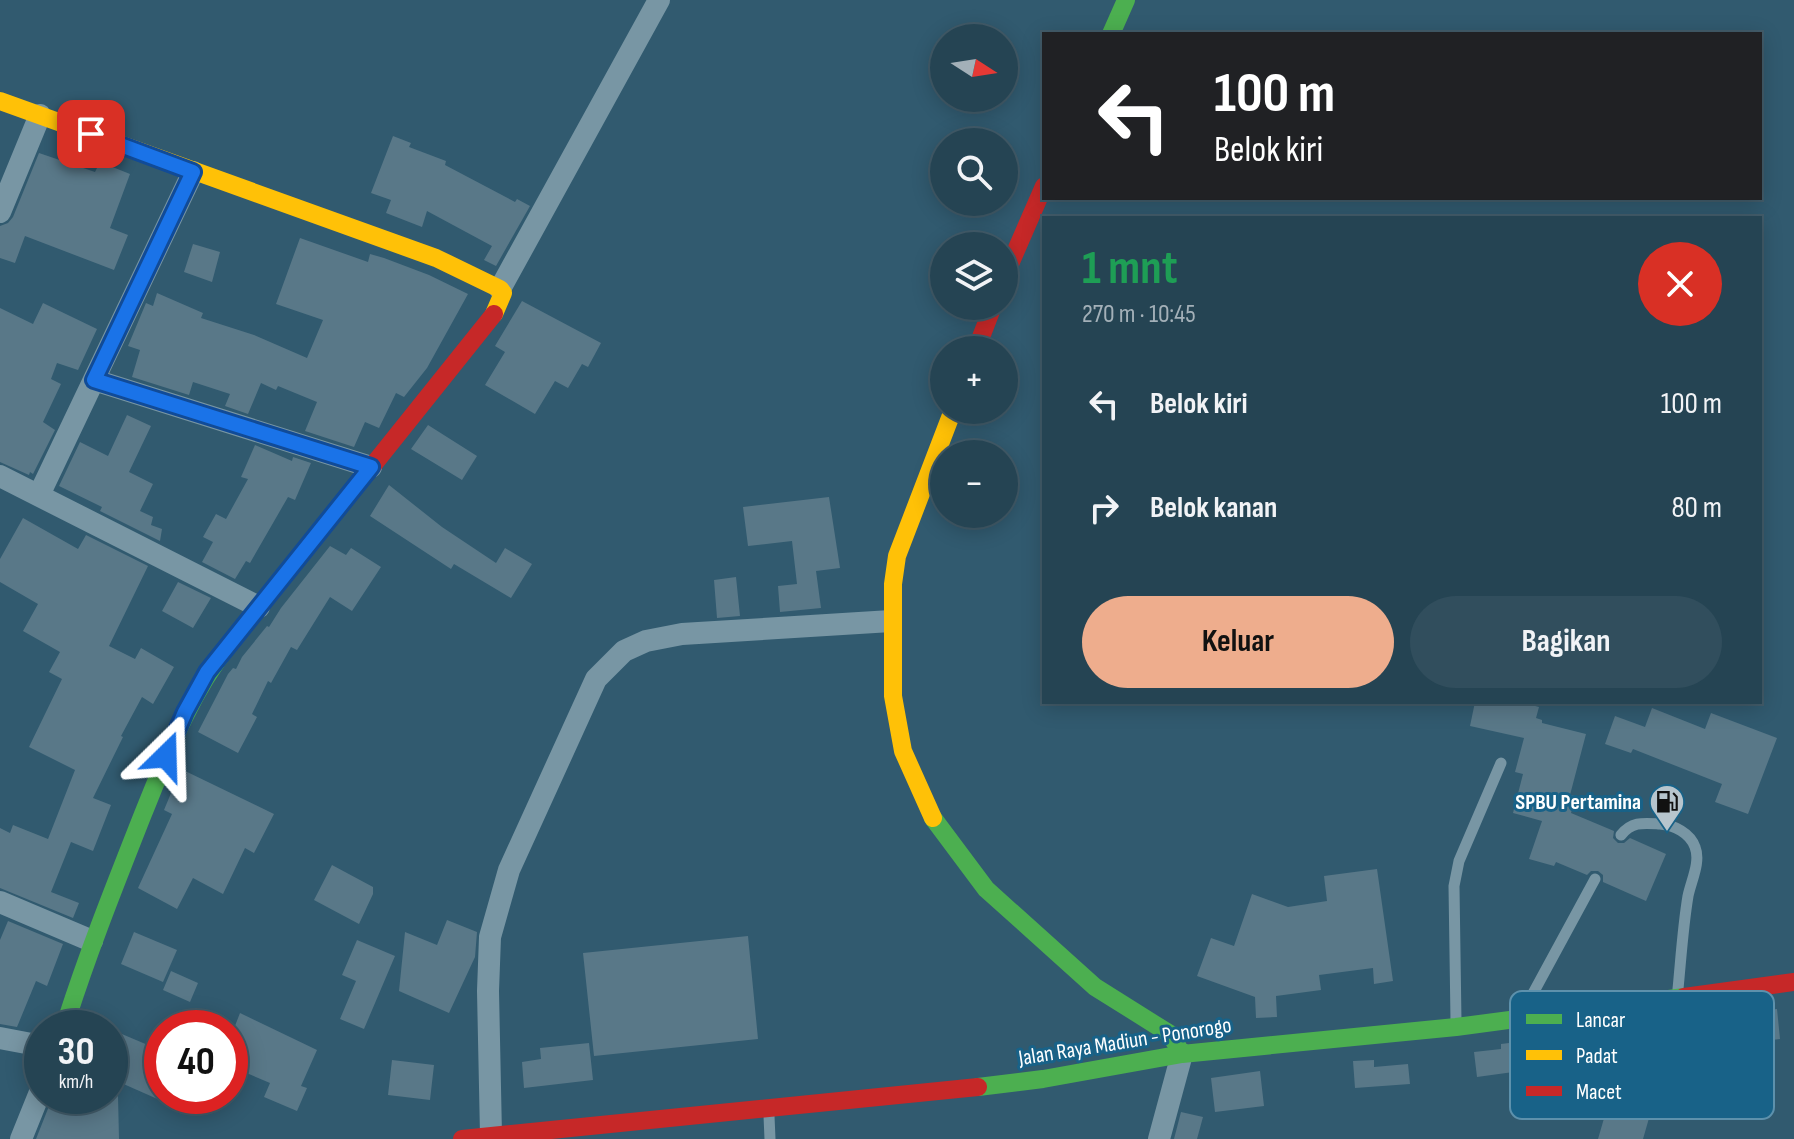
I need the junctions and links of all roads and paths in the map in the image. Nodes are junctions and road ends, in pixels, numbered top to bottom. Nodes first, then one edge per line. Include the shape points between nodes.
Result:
1 (659, 0) edge
2 (1126, 0) edge
3 (1112, 32) edge
4 (0, 101) edge
5 (40, 115) junction
6 (193, 172) junction
7 (1042, 191) edge
8 (0, 212) edge
9 (1018, 246) edge
10 (500, 289) junction
11 (94, 380) junction
12 (948, 424) edge
13 (371, 467) junction
14 (0, 476) edge
15 (39, 495) junction
16 (259, 607) junction
17 (891, 621) junction
18 (1501, 763) dead end
19 (1621, 835) dead end
20 (1595, 879) dead end
21 (0, 902) edge
22 (92, 941) junction
23 (1794, 982) edge
24 (1534, 991) edge
25 (1678, 991) edge
26 (1719, 991) edge
27 (70, 1010) edge
28 (1510, 1019) edge
29 (1456, 1027) junction
30 (0, 1038) edge
31 (24, 1043) edge
32 (1182, 1054) junction
33 (768, 1108) junction
34 (31, 1114) edge
35 (491, 1135) junction
36 (21, 1139) edge
37 (462, 1139) edge
38 (770, 1139) edge
39 (1159, 1139) edge

1 - 10 street
2 - 3 main road
4 - 5 main road
5 - 6 main road
5 - 8 street
6 - 10 main road via 436,258
6 - 11 street
7 - 9 main road
10 - 13 main road via 503,299 498,308
11 - 13 street
11 - 15 street
12 - 17 main road via 897,556
13 - 16 main road
14 - 15 street
15 - 16 street
16 - 22 main road via 207,672 185,712
17 - 32 main road via 893,696 903,751 932,816 986,889 1095,987 1170,1034
17 - 35 street via 682,634 646,641 624,651 596,679 509,870 490,937
18 - 29 lane via 1459,861 1454,886
19 - 25 lane via 1639,823 1670,825 1695,847
20 - 24 lane
21 - 22 street
22 - 27 main road
23 - 26 main road, Jalan Raya Madiun - Ponorogo
28 - 29 main road, Jalan Raya Madiun - Ponorogo
29 - 32 main road, Jalan Raya Madiun - Ponorogo
30 - 31 street
32 - 33 main road, Jalan Raya Madiun - Ponorogo via 1043,1079
32 - 39 street
33 - 35 main road, Jalan Raya Madiun - Ponorogo
33 - 38 lane
34 - 36 street
35 - 37 main road, Jalan Raya Madiun - Ponorogo

